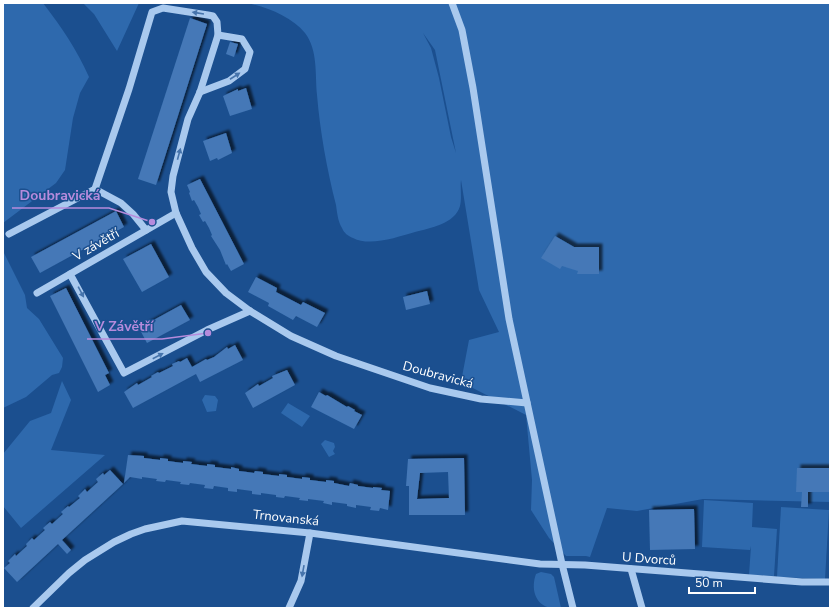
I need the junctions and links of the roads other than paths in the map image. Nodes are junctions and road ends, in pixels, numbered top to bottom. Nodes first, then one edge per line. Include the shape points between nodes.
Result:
1 (452, 3) edge
2 (218, 34) junction
3 (200, 92) junction
4 (95, 189) junction
5 (176, 213) junction
6 (146, 230) junction
7 (9, 234) dead end
8 (70, 274) junction
9 (37, 293) dead end
10 (250, 311) junction
11 (527, 403) junction
12 (310, 533) junction
13 (562, 564) junction
14 (631, 569) junction
15 (830, 582) edge
16 (33, 608) edge
17 (289, 608) edge
18 (574, 608) edge
19 (642, 608) edge

1 - 11 street via 462,30 473,88 509,319
2 - 3 street, Doubravická
3 -> 2 street via 228,80 245,69 250,52 242,39
2 -> 4 street via 217,22 213,16 163,8 152,12
5 -> 3 street, Doubravická via 171,192 173,176 188,119
4 - 6 street via 121,203 134,214
4 - 7 street
5 - 6 street, V závětří
5 - 10 street, Doubravická via 206,272 226,293
6 - 8 street, V závětří
8 - 9 street, V závětří
8 -> 10 street, V závětří via 124,373
10 - 11 street, Doubravická via 291,336 336,356 430,388 482,399
11 - 13 street
12 - 13 street, Trnovanská via 540,564
12 - 16 street, Trnovanská via 182,521 167,523 131,534 96,553 69,573
12 -> 17 street via 301,581
13 - 14 street, U Dvorců
13 - 18 street
14 - 15 street, U Dvorců
14 - 19 street

